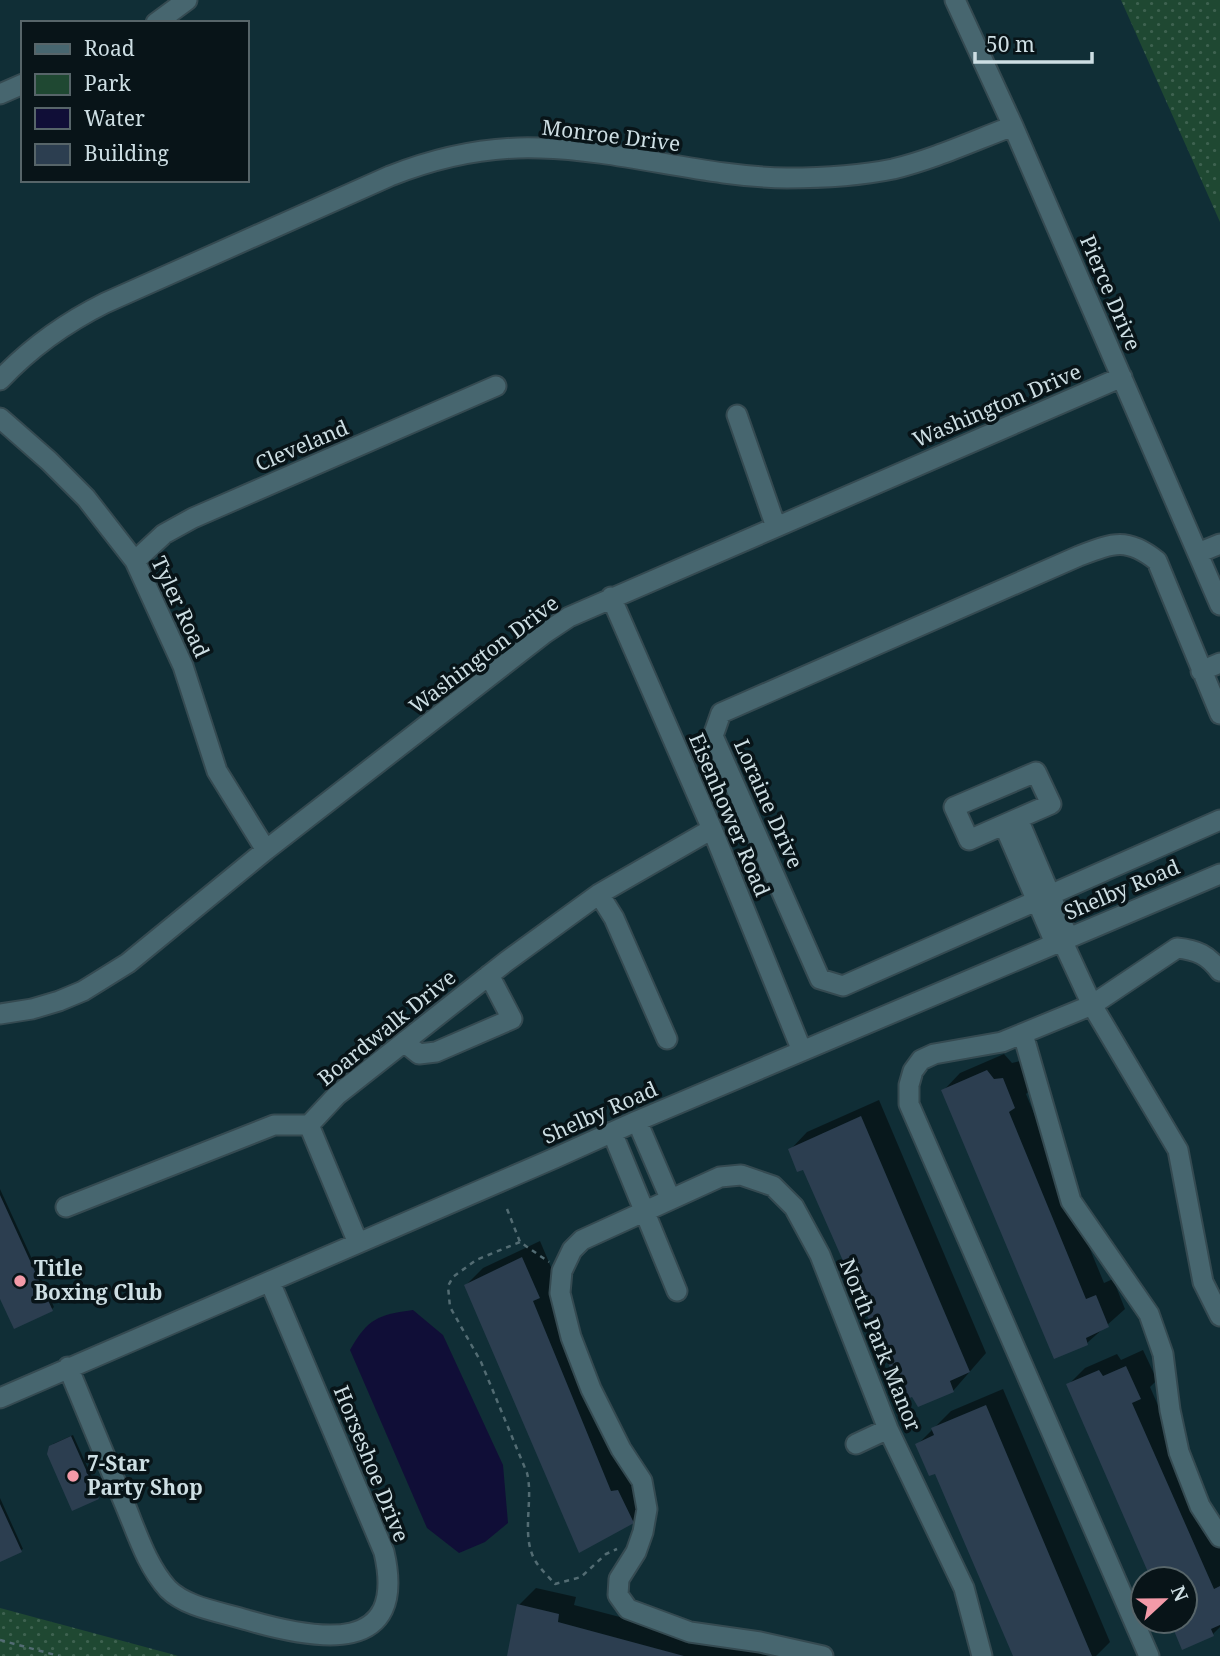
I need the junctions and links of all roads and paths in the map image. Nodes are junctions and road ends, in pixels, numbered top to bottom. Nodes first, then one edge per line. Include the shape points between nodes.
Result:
1 (187, 0) edge
2 (955, 0) edge
3 (159, 21) edge
4 (21, 86) edge
5 (0, 94) edge
6 (1013, 126) junction
7 (1122, 377) junction
8 (0, 380) edge
9 (496, 386) dead end
10 (737, 415) dead end
11 (0, 418) edge
12 (776, 527) junction
13 (1220, 544) edge
14 (1198, 553) junction
15 (135, 561) junction
16 (611, 597) junction
17 (1220, 605) edge
18 (1220, 663) edge
19 (1201, 671) junction
20 (1220, 714) edge
21 (1220, 820) edge
22 (1011, 822) dead end
23 (712, 829) junction
24 (266, 850) junction
25 (1220, 874) edge
26 (599, 894) junction
27 (1044, 899) junction
28 (1061, 940) junction
29 (1220, 971) edge
30 (489, 975) junction
31 (1092, 1005) junction
32 (0, 1014) edge
33 (1023, 1034) junction
34 (667, 1039) dead end
35 (404, 1042) junction
36 (802, 1051) junction
37 (637, 1121) junction
38 (309, 1125) junction
39 (612, 1132) junction
40 (670, 1198) junction
41 (66, 1208) dead end
42 (508, 1209) dead end
43 (644, 1210) junction
44 (358, 1242) junction
45 (520, 1242) junction
46 (562, 1270) junction
47 (270, 1282) junction
48 (677, 1291) dead end
49 (1220, 1316) edge
50 (68, 1367) junction
51 (0, 1398) edge
52 (888, 1429) junction
53 (856, 1444) dead end
54 (1220, 1537) edge
55 (639, 1543) junction
56 (0, 1640) edge
57 (59, 1656) edge
58 (823, 1656) edge
59 (982, 1656) edge
60 (1149, 1656) edge

1 - 3 street
2 - 6 street, Pierce Drive
4 - 5 street
6 - 7 street, Pierce Drive
6 - 8 street, Monroe Drive via 922,161 832,176 715,173 538,148 436,160 390,176 81,315 41,341
7 - 12 street, Washington Drive
7 - 14 street, Pierce Drive
9 - 15 street, Cleveland via 193,517 164,534
10 - 12 street
11 - 15 street, Tyler Road via 86,498
12 - 16 street, Washington Drive
13 - 14 street
14 - 17 street, Pierce Drive
15 - 24 street, Tyler Road via 183,666 217,771
16 - 23 street, Eisenhower Road
16 - 24 street, Washington Drive via 545,633
18 - 19 street
19 - 20 street, Loraine Drive
19 - 27 street, Loraine Drive via 1157,561 1125,543 1079,556 721,713 713,736 820,979 843,986
21 - 27 street, Loraine Drive
22 - 27 street
23 - 26 street, Boardwalk Drive
23 - 36 street, Eisenhower Road
24 - 32 street, Washington Drive via 110,976 59,1001
25 - 28 street, Shelby Road
26 - 30 street, Boardwalk Drive
26 - 34 street
27 - 28 street
28 - 31 street
28 - 36 street, Shelby Road
29 - 31 street via 1207,956 1177,948
30 - 35 street, Boardwalk Drive
30 - 35 street via 512,1019 436,1052 419,1054
31 - 33 street
31 - 49 street via 1178,1150 1203,1282
33 - 54 street via 1071,1201 1149,1314 1163,1354 1179,1452 1200,1506
33 - 60 street via 921,1060 911,1078 909,1104
35 - 38 street, Boardwalk Drive via 338,1095
36 - 37 street, Shelby Road
37 - 39 street, Shelby Road
37 - 40 street
38 - 41 street via 274,1125
38 - 44 street
39 - 43 street
39 - 44 street, Shelby Road
40 - 43 street, North Park Manor
40 - 52 street, North Park Manor via 720,1177 741,1175 773,1185 794,1207 820,1255
42 - 45 path
43 - 46 street, North Park Manor via 582,1240
43 - 48 street
44 - 47 street, Shelby Road
45 - 46 path
45 - 55 path via 476,1260 448,1286 450,1307 481,1362 527,1473 530,1545 535,1561 555,1584 581,1577 606,1555
46 - 55 street via 561,1293 571,1337 591,1389 642,1481 647,1509
47 - 50 street, Shelby Road
47 - 50 street, Horseshoe Drive via 384,1552 388,1591 383,1614 366,1633 349,1639 325,1638 257,1623 188,1602 172,1592 142,1545
50 - 51 street, Shelby Road
52 - 53 street
52 - 59 street, North Park Manor via 964,1588
55 - 58 street via 619,1579 618,1595 628,1609 690,1632
56 - 57 path

